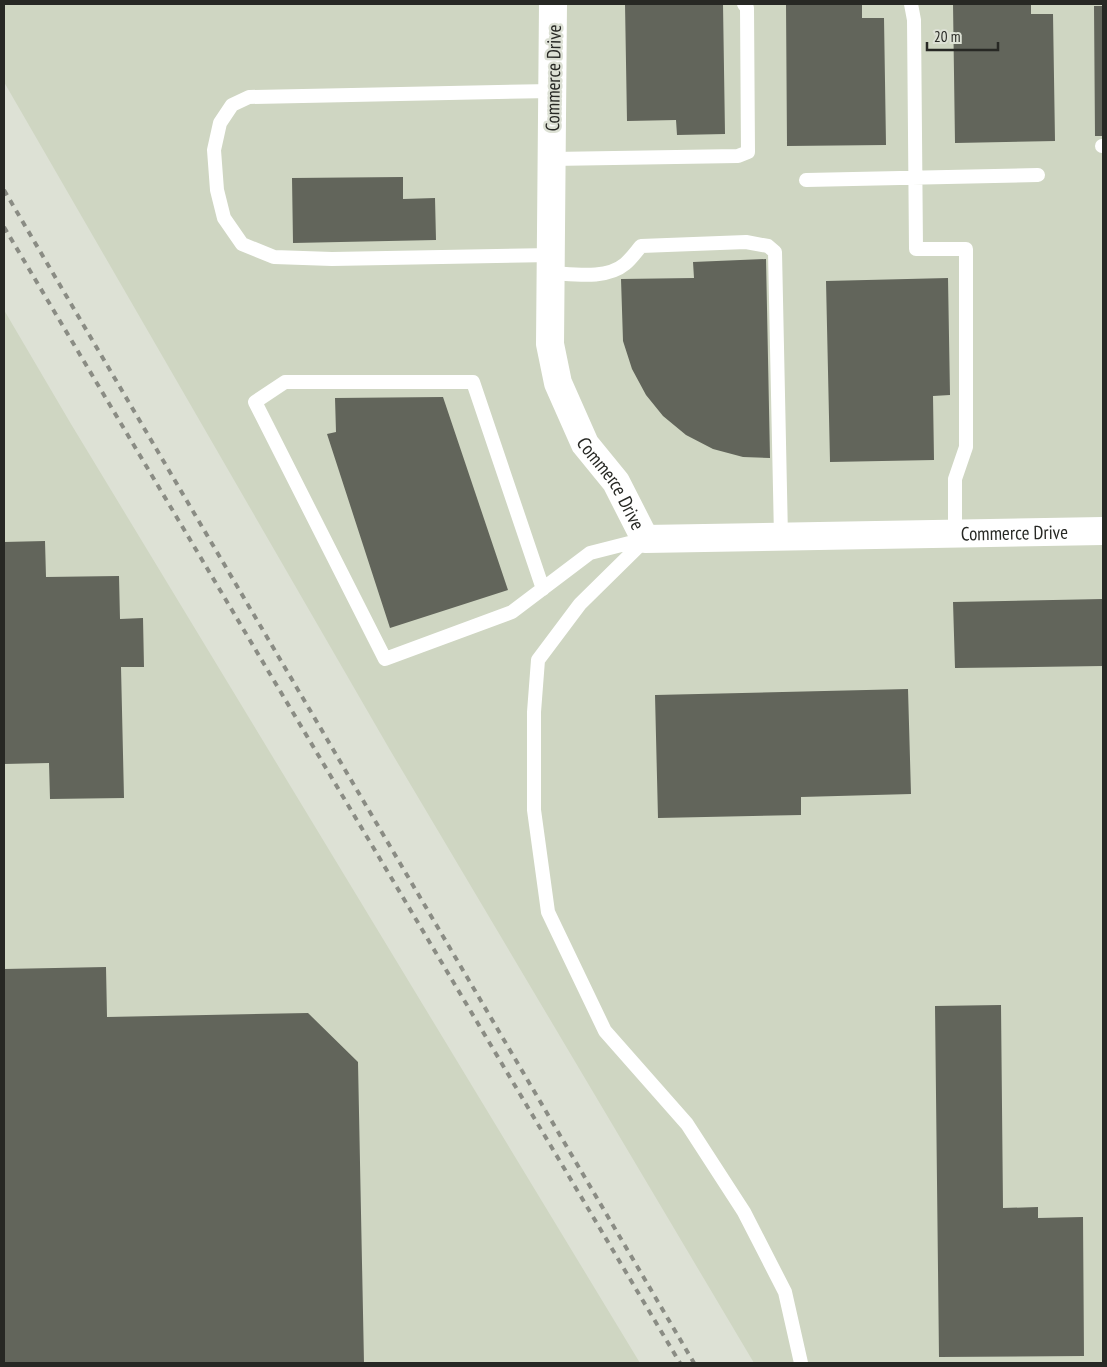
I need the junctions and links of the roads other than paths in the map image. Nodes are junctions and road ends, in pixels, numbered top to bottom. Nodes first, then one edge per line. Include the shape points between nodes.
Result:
1 (553, 4) edge
2 (744, 4) edge
3 (911, 4) edge
4 (552, 91) junction
5 (552, 159) junction
6 (1038, 175) dead end
7 (915, 179) junction
8 (806, 180) dead end
9 (551, 264) junction
10 (1103, 531) edge
11 (955, 534) junction
12 (782, 538) junction
13 (645, 539) junction
14 (543, 589) junction
15 (802, 1363) edge

1 - 4 street, Commerce Drive
2 - 5 lane via 747,8 748,152 738,156
3 - 7 lane via 914,20
4 - 5 street, Commerce Drive
4 - 9 lane via 249,97 232,106 220,123 214,150 217,190 224,218 242,244 274,257
5 - 9 street, Commerce Drive
6 - 7 lane
7 - 8 lane
7 - 11 lane via 916,250 966,249 966,447 955,479
9 - 12 lane via 590,274 608,272 625,265 641,246 746,242 768,246 775,252
9 - 13 street, Commerce Drive via 550,344 558,383 585,444 616,482
10 - 11 street, Commerce Drive
11 - 12 street, Commerce Drive
12 - 13 street, Commerce Drive
13 - 14 lane via 590,553
13 - 15 lane via 580,604 538,660 534,712 534,810 548,912 605,1031 688,1124 744,1212 785,1292
14 - 14 lane via 512,612 385,659 255,402 285,382 473,382

